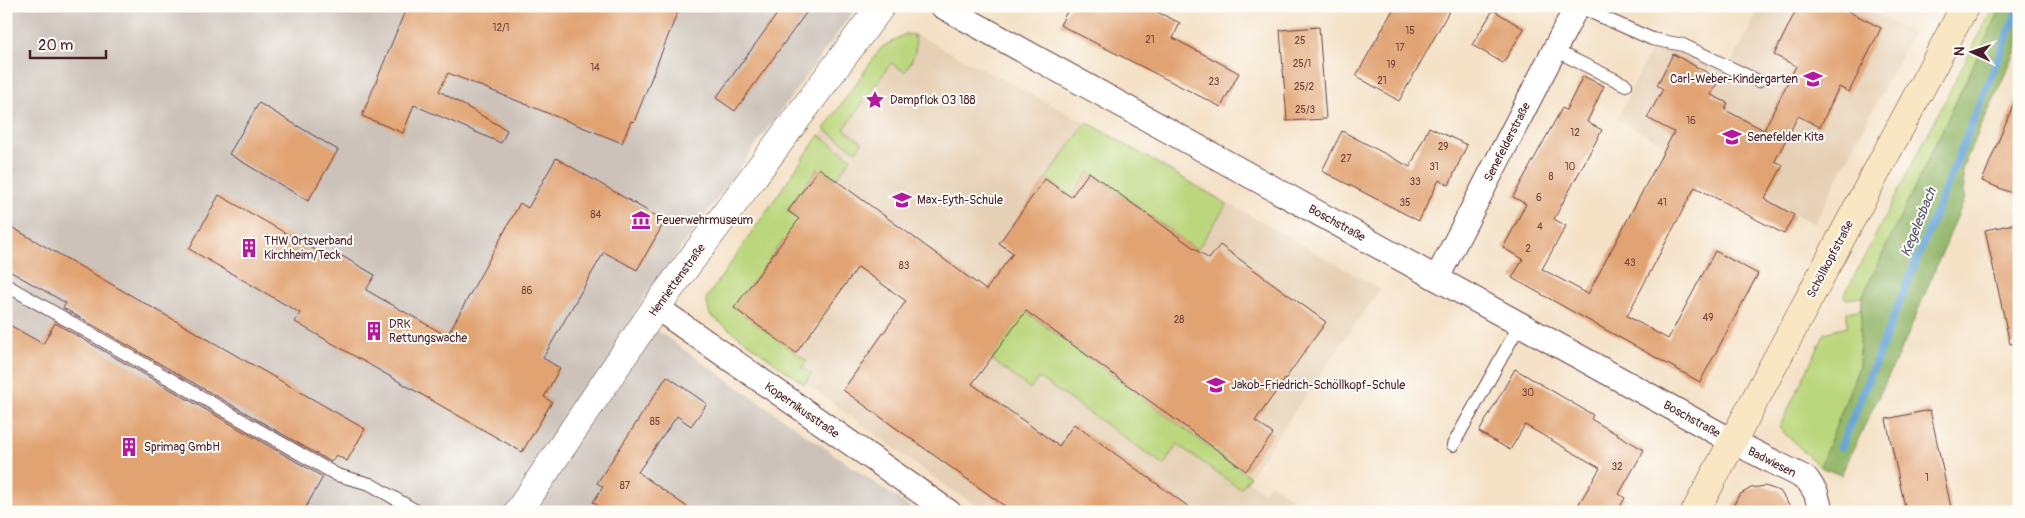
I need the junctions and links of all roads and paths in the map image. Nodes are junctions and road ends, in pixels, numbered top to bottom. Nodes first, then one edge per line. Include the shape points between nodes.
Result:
1 (881, 6) edge
2 (942, 6) edge
3 (1577, 6) edge
4 (1965, 6) edge
5 (1554, 50) junction
6 (1758, 81) dead end
7 (1626, 85) dead end
8 (1437, 278) junction
9 (6, 286) edge
10 (656, 307) junction
11 (1520, 324) junction
12 (1732, 441) junction
13 (1453, 445) dead end
14 (937, 509) edge
15 (418, 512) edge
16 (518, 512) edge
17 (1695, 512) edge
18 (1821, 512) edge

1 - 10 street, Henriettenstraße
2 - 8 street, Boschstraße
3 - 5 street, Senefelderstraße
3 - 6 lane via 1652,39 1683,46
4 - 12 main road, Schöllkopfstraße
5 - 7 lane
5 - 8 street, Senefelderstraße
8 - 11 street, Boschstraße
9 - 15 lane via 337,475 370,484
10 - 14 street, Kopernikusstraße
10 - 16 street, Henriettenstraße
11 - 12 street, Boschstraße
11 - 13 lane
12 - 17 main road, Schöllkopfstraße
12 - 18 street, Badwiesen via 1807,479 1816,493

